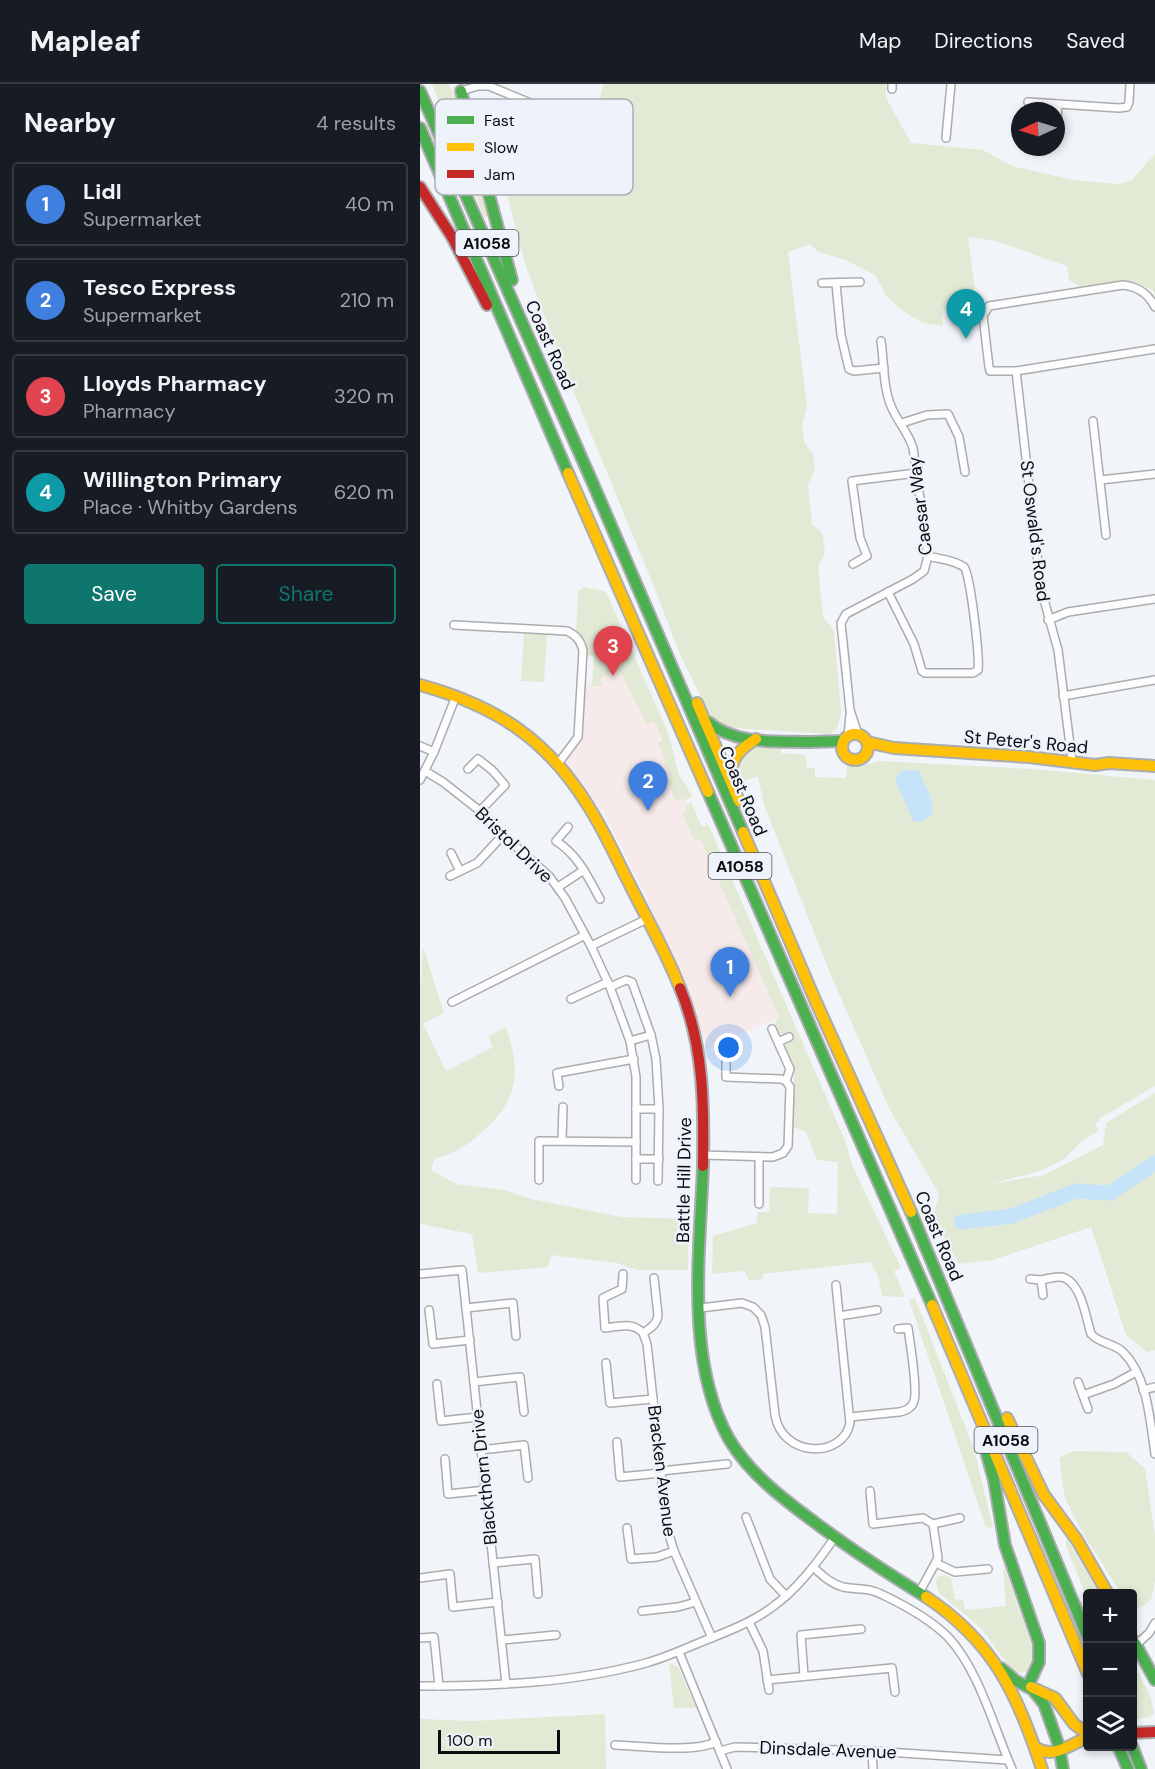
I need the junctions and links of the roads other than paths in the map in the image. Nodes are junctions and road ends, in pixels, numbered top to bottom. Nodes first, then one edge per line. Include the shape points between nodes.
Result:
1 (951, 84) edge
2 (1130, 84) edge
3 (459, 87) edge
4 (420, 92) edge
5 (521, 99) edge
6 (1065, 104) edge
7 (435, 126) edge
8 (420, 128) edge
9 (946, 138) dead end
10 (435, 163) edge
11 (420, 187) edge
12 (449, 195) edge
13 (465, 195) edge
14 (488, 195) edge
15 (822, 282) dead end
16 (860, 282) dead end
17 (836, 284) junction
18 (1155, 307) edge
19 (881, 341) dead end
20 (1155, 350) edge
21 (884, 368) junction
22 (1016, 371) junction
23 (553, 394) junction
24 (541, 408) junction
25 (1093, 421) dead end
26 (902, 423) junction
27 (965, 472) dead end
28 (916, 473) junction
29 (1155, 474) edge
30 (1100, 480) junction
31 (594, 486) junction
32 (1106, 535) dead end
33 (928, 556) junction
34 (853, 564) dead end
35 (888, 592) junction
36 (1155, 599) edge
37 (1048, 620) junction
38 (454, 625) dead end
39 (1155, 680) edge
40 (420, 685) edge
41 (456, 696) junction
42 (1063, 696) junction
43 (705, 720) junction
44 (756, 739) junction
45 (854, 743) junction
46 (420, 746) edge
47 (434, 752) junction
48 (1072, 761) junction
49 (557, 765) junction
50 (1155, 766) edge
51 (468, 769) dead end
52 (425, 771) junction
53 (730, 775) junction
54 (420, 780) edge
55 (480, 811) junction
56 (568, 827) dead end
57 (503, 835) junction
58 (451, 853) dead end
59 (585, 870) junction
60 (460, 871) junction
61 (450, 876) dead end
62 (558, 887) junction
63 (600, 899) dead end
64 (647, 919) junction
65 (585, 935) junction
66 (591, 946) junction
67 (609, 984) junction
68 (571, 999) dead end
69 (452, 1002) dead end
70 (816, 1002) junction
71 (772, 1029) dead end
72 (651, 1035) junction
73 (789, 1037) dead end
74 (630, 1041) junction
75 (778, 1042) junction
76 (726, 1056) dead end
77 (634, 1059) junction
78 (786, 1081) junction
79 (559, 1086) dead end
80 (563, 1107) dead end
81 (636, 1109) junction
82 (659, 1109) junction
83 (562, 1141) junction
84 (636, 1142) junction
85 (702, 1155) junction
86 (759, 1157) junction
87 (636, 1159) junction
88 (658, 1159) junction
89 (539, 1180) dead end
90 (636, 1180) dead end
91 (658, 1181) dead end
92 (759, 1204) dead end
93 (925, 1242) junction
94 (420, 1274) edge
95 (623, 1274) dead end
96 (654, 1278) dead end
97 (1030, 1279) dead end
98 (1041, 1280) junction
99 (836, 1285) dead end
100 (1043, 1295) dead end
101 (466, 1308) junction
102 (700, 1308) junction
103 (429, 1310) dead end
104 (877, 1310) dead end
105 (839, 1316) junction
106 (940, 1323) junction
107 (898, 1329) dead end
108 (643, 1333) junction
109 (516, 1336) dead end
110 (470, 1340) junction
111 (606, 1363) dead end
112 (1136, 1372) junction
113 (474, 1382) junction
114 (1078, 1382) dead end
115 (437, 1384) dead end
116 (1155, 1387) edge
117 (1143, 1390) junction
118 (1083, 1395) junction
119 (653, 1399) junction
120 (1088, 1409) dead end
121 (524, 1412) dead end
122 (478, 1417) junction
123 (850, 1417) junction
124 (617, 1442) dead end
125 (481, 1449) junction
126 (1155, 1454) edge
127 (445, 1459) dead end
128 (727, 1464) dead end
129 (661, 1472) junction
130 (528, 1478) dead end
131 (486, 1490) junction
132 (870, 1491) dead end
133 (746, 1517) dead end
134 (960, 1518) dead end
135 (873, 1524) junction
136 (933, 1524) junction
137 (627, 1528) dead end
138 (874, 1533) dead end
139 (835, 1537) junction
140 (674, 1551) junction
141 (493, 1563) junction
142 (936, 1563) junction
143 (813, 1567) junction
144 (988, 1569) dead end
145 (420, 1578) edge
146 (1106, 1589) edge
147 (919, 1593) junction
148 (538, 1594) dead end
149 (786, 1596) junction
150 (498, 1602) junction
151 (696, 1602) junction
152 (642, 1611) dead end
153 (749, 1622) junction
154 (1155, 1623) edge
155 (1083, 1626) edge
156 (861, 1629) dead end
157 (556, 1635) dead end
158 (420, 1638) edge
159 (712, 1638) junction
160 (502, 1640) junction
161 (1137, 1640) edge
162 (1135, 1643) edge
163 (679, 1652) junction
164 (994, 1662) junction
165 (1083, 1662) edge
166 (804, 1676) junction
167 (767, 1680) junction
168 (1155, 1680) edge
169 (506, 1684) junction
170 (420, 1686) edge
171 (439, 1686) junction
172 (1028, 1686) junction
173 (769, 1690) dead end
174 (894, 1692) dead end
175 (1083, 1732) edge
176 (1155, 1732) edge
177 (1029, 1733) junction
178 (1137, 1733) edge
179 (1083, 1738) edge
180 (716, 1742) junction
181 (615, 1745) dead end
182 (1035, 1747) junction
183 (1060, 1750) junction
184 (720, 1751) junction
185 (872, 1751) junction
186 (1120, 1751) edge
187 (1134, 1751) edge
188 (1008, 1760) junction
189 (727, 1769) edge
190 (873, 1769) edge
191 (1012, 1769) edge
192 (1042, 1769) edge
193 (1063, 1769) edge
194 (1128, 1769) edge
195 (1142, 1769) edge

1 - 9 street
2 - 6 street via 1127,107
3 - 5 street via 489,86
4 - 7 main road, Coast Road / A1058
8 - 10 main road, Coast Road / A1058
11 - 24 main road via 452,237
12 - 24 main road, Coast Road / A1058
13 - 23 main road, Coast Road / A1058
14 - 23 main road via 500,246
15 - 17 street
16 - 17 street
17 - 21 street via 849,369
18 - 22 street via 1147,294 1123,285 989,306 983,316 990,371
19 - 21 street, Caesar Way
20 - 22 street
21 - 26 street, Caesar Way via 888,399
22 - 37 street, St Oswald's Road
23 - 31 main road, Coast Road / A1058
24 - 106 main road, Coast Road / A1058
25 - 30 street
26 - 27 street via 927,415 948,414 959,437
26 - 28 street, Caesar Way via 913,448
28 - 33 street, Caesar Way
28 - 34 street via 852,481 860,538 867,556
29 - 30 street
30 - 32 street
31 - 43 main road
31 - 70 main road, Coast Road / A1058
33 - 35 street, Caesar Way via 924,571
33 - 35 street via 963,566 969,573 978,670 922,671 914,644
35 - 45 street, Caesar Way via 846,614 841,623
36 - 37 street via 1068,612
37 - 42 street, St Oswald's Road via 1058,650
38 - 49 street via 567,631 581,642 578,737
39 - 42 street
40 - 41 main road, Battle Hill Drive
41 - 47 street
41 - 49 main road, Battle Hill Drive via 498,714
42 - 48 street, St Oswald's Road
43 - 44 main road, St Peter's Road via 721,733
43 - 53 main road
44 - 45 main road, St Peter's Road
44 - 53 main road via 736,754
45 - 48 main road, St Peter's Road
46 - 47 street
47 - 52 street
48 - 50 main road, St Peter's Road
49 - 64 main road, Battle Hill Drive via 591,809
51 - 55 street via 478,759 505,785
52 - 54 street
52 - 55 street, Bristol Drive
53 - 70 main road
55 - 57 street, Bristol Drive
56 - 59 street via 556,841 569,849
57 - 60 street via 477,862
57 - 62 street, Bristol Drive
58 - 60 street
59 - 62 street
59 - 63 street
60 - 61 street
62 - 65 street, Bristol Drive
64 - 66 street
64 - 85 main road, Battle Hill Drive via 675,975 692,1022 702,1071
65 - 66 street, Bristol Drive
65 - 69 street
66 - 67 street, Bristol Drive
67 - 68 street
67 - 72 street via 632,982
67 - 74 street, Bristol Drive
70 - 93 main road, Coast Road / A1058
71 - 75 street
72 - 74 street
72 - 82 street
73 - 75 street
74 - 77 street, Bristol Drive
75 - 78 street via 790,1069
76 - 78 street via 726,1077
77 - 79 street via 556,1073
77 - 81 street, Bristol Drive
78 - 86 street via 790,1087 788,1146 773,1157
80 - 83 street
81 - 82 street
81 - 84 street, Bristol Drive
82 - 88 street
83 - 84 street
83 - 89 street via 539,1141
84 - 87 street, Bristol Drive
85 - 86 street
85 - 102 main road, Battle Hill Drive
86 - 92 street
87 - 88 street
87 - 90 street, Bristol Drive
88 - 91 street
93 - 146 main road via 1039,1487
93 - 155 main road, Coast Road / A1058
94 - 101 street, Blackthorn Drive via 462,1270
95 - 108 street via 622,1289 603,1298 605,1328 631,1325
96 - 108 street via 657,1320
97 - 98 street
98 - 100 street
98 - 112 street via 1065,1278 1074,1286 1092,1334 1122,1351
99 - 105 street
101 - 109 street via 513,1303
101 - 110 street, Blackthorn Drive
102 - 123 street via 742,1303 761,1316 776,1422 792,1444 807,1448 836,1443 847,1433
102 - 139 main road, Battle Hill Drive via 709,1386 734,1447 768,1487
103 - 110 street via 433,1344
104 - 105 street
105 - 123 street
106 - 165 main road, Coast Road / A1058
106 - 172 main road via 987,1455 1005,1545 1039,1643 1039,1662
107 - 123 street via 908,1328 914,1402 903,1411
108 - 119 street, Bracken Avenue
110 - 113 street, Blackthorn Drive
111 - 119 street via 610,1403
112 - 117 street
112 - 118 street
113 - 121 street via 520,1377
113 - 122 street, Blackthorn Drive
114 - 118 street
115 - 122 street via 441,1421
116 - 117 street
117 - 126 street
118 - 120 street
119 - 129 street, Bracken Avenue
122 - 125 street, Blackthorn Drive
124 - 129 street via 620,1477
125 - 130 street via 524,1445
125 - 131 street, Blackthorn Drive
127 - 131 street via 448,1494
128 - 129 street
129 - 140 street, Bracken Avenue via 665,1518
131 - 141 street, Blackthorn Drive
132 - 135 street
133 - 149 street via 770,1579
134 - 136 street
135 - 136 street via 923,1518
135 - 138 street
136 - 142 street
137 - 140 street via 631,1559
139 - 143 street
139 - 147 main road, Battle Hill Drive
140 - 151 street, Bracken Avenue
141 - 148 street via 535,1559
141 - 150 street, Blackthorn Drive
142 - 144 street via 955,1572
142 - 147 street
143 - 149 street
143 - 188 street via 837,1585 869,1588 899,1603 931,1622 948,1638 974,1675
145 - 150 street via 450,1574 453,1606
147 - 164 main road, Battle Hill Drive via 959,1621
149 - 153 street
150 - 160 street, Blackthorn Drive
151 - 152 street
151 - 159 street, Bracken Avenue
153 - 159 street
153 - 167 street via 763,1651
154 - 161 street via 1149,1633
156 - 166 street via 801,1635
157 - 160 street
158 - 171 street via 434,1637
159 - 163 street
160 - 169 street, Blackthorn Drive
162 - 168 main road
163 - 169 street via 617,1670
163 - 180 street
164 - 172 main road, Battle Hill Drive
164 - 177 main road, Battle Hill Drive
166 - 167 street
166 - 174 street via 892,1668
167 - 173 street
169 - 171 street
170 - 171 street
172 - 175 main road via 1052,1696
172 - 177 main road via 1021,1705
172 - 183 main road, Battle Hill Drive via 1047,1710
176 - 178 main road
177 - 182 main road, Battle Hill Drive
179 - 183 main road
180 - 181 street via 692,1747
180 - 184 street
182 - 183 main road via 1042,1752
182 - 192 main road, Battle Hill Drive
183 - 193 main road, Battle Hill Drive
184 - 185 street, Dinsdale Avenue via 735,1747
184 - 189 street
185 - 188 street, Dinsdale Avenue
185 - 190 street
186 - 194 main road
187 - 195 main road
188 - 191 street

